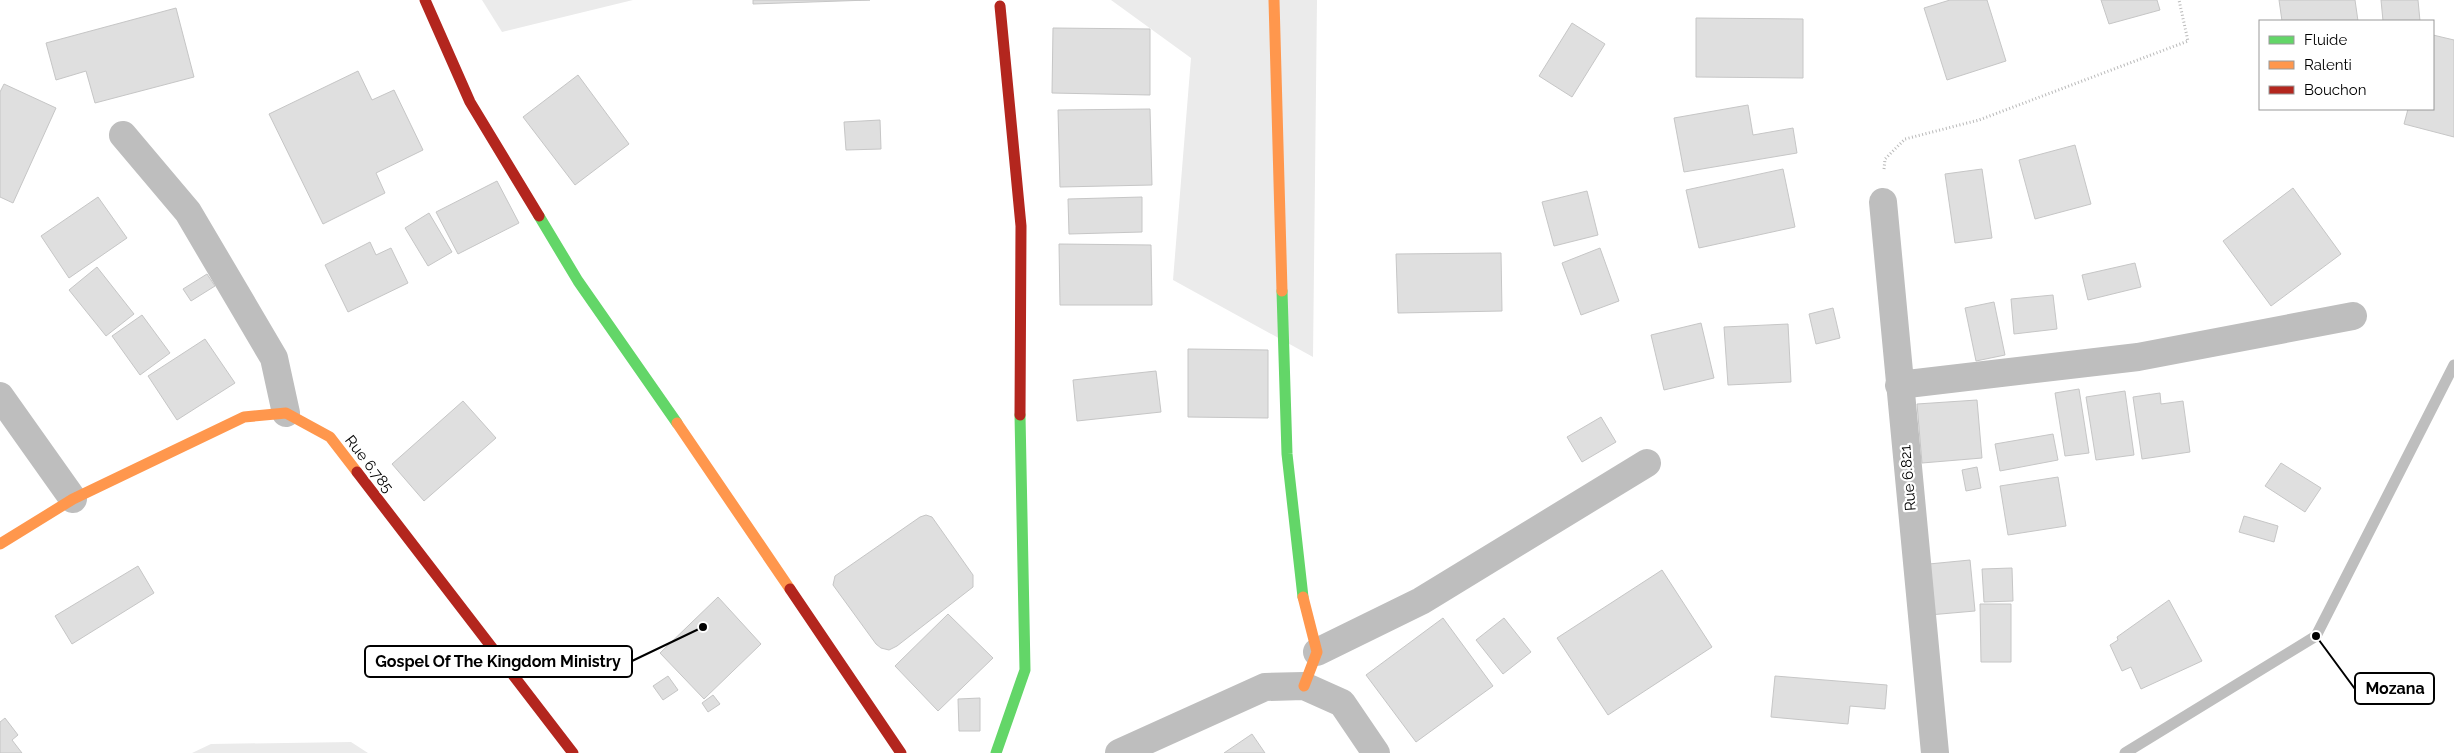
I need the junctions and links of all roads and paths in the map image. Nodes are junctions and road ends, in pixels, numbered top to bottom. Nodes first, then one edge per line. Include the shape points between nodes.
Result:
1 (425, 0) edge
2 (1274, 0) edge
3 (2180, 0) edge
4 (1000, 6) dead end
5 (123, 135) dead end
6 (1883, 202) joint
7 (2353, 316) dead end
8 (1899, 386) junction
9 (0, 396) edge
10 (286, 412) junction
11 (1648, 463) dead end
12 (73, 499) junction
13 (0, 544) edge
14 (1317, 652) junction
15 (1304, 686) junction
16 (573, 753) edge
17 (901, 753) edge
18 (996, 753) edge
19 (1119, 753) edge
20 (1376, 753) edge
21 (1935, 753) edge

1 - 17 street via 470,102 578,281 708,466
2 - 14 street via 1287,454 1300,585
3 - 6 path via 2188,41 1979,120 1906,139 1885,159
4 - 18 street via 1021,226 1020,476 1025,670
5 - 10 street via 188,212 264,341 274,358
6 - 8 street, Rue 6.821
7 - 8 street via 2138,357
8 - 21 street, Rue 6.821
9 - 12 street
10 - 12 street via 244,417
10 - 16 street, Rue 6.785 via 330,437
11 - 14 street via 1422,601
12 - 13 street
14 - 15 street
15 - 19 street via 1265,686
15 - 20 street via 1342,703

